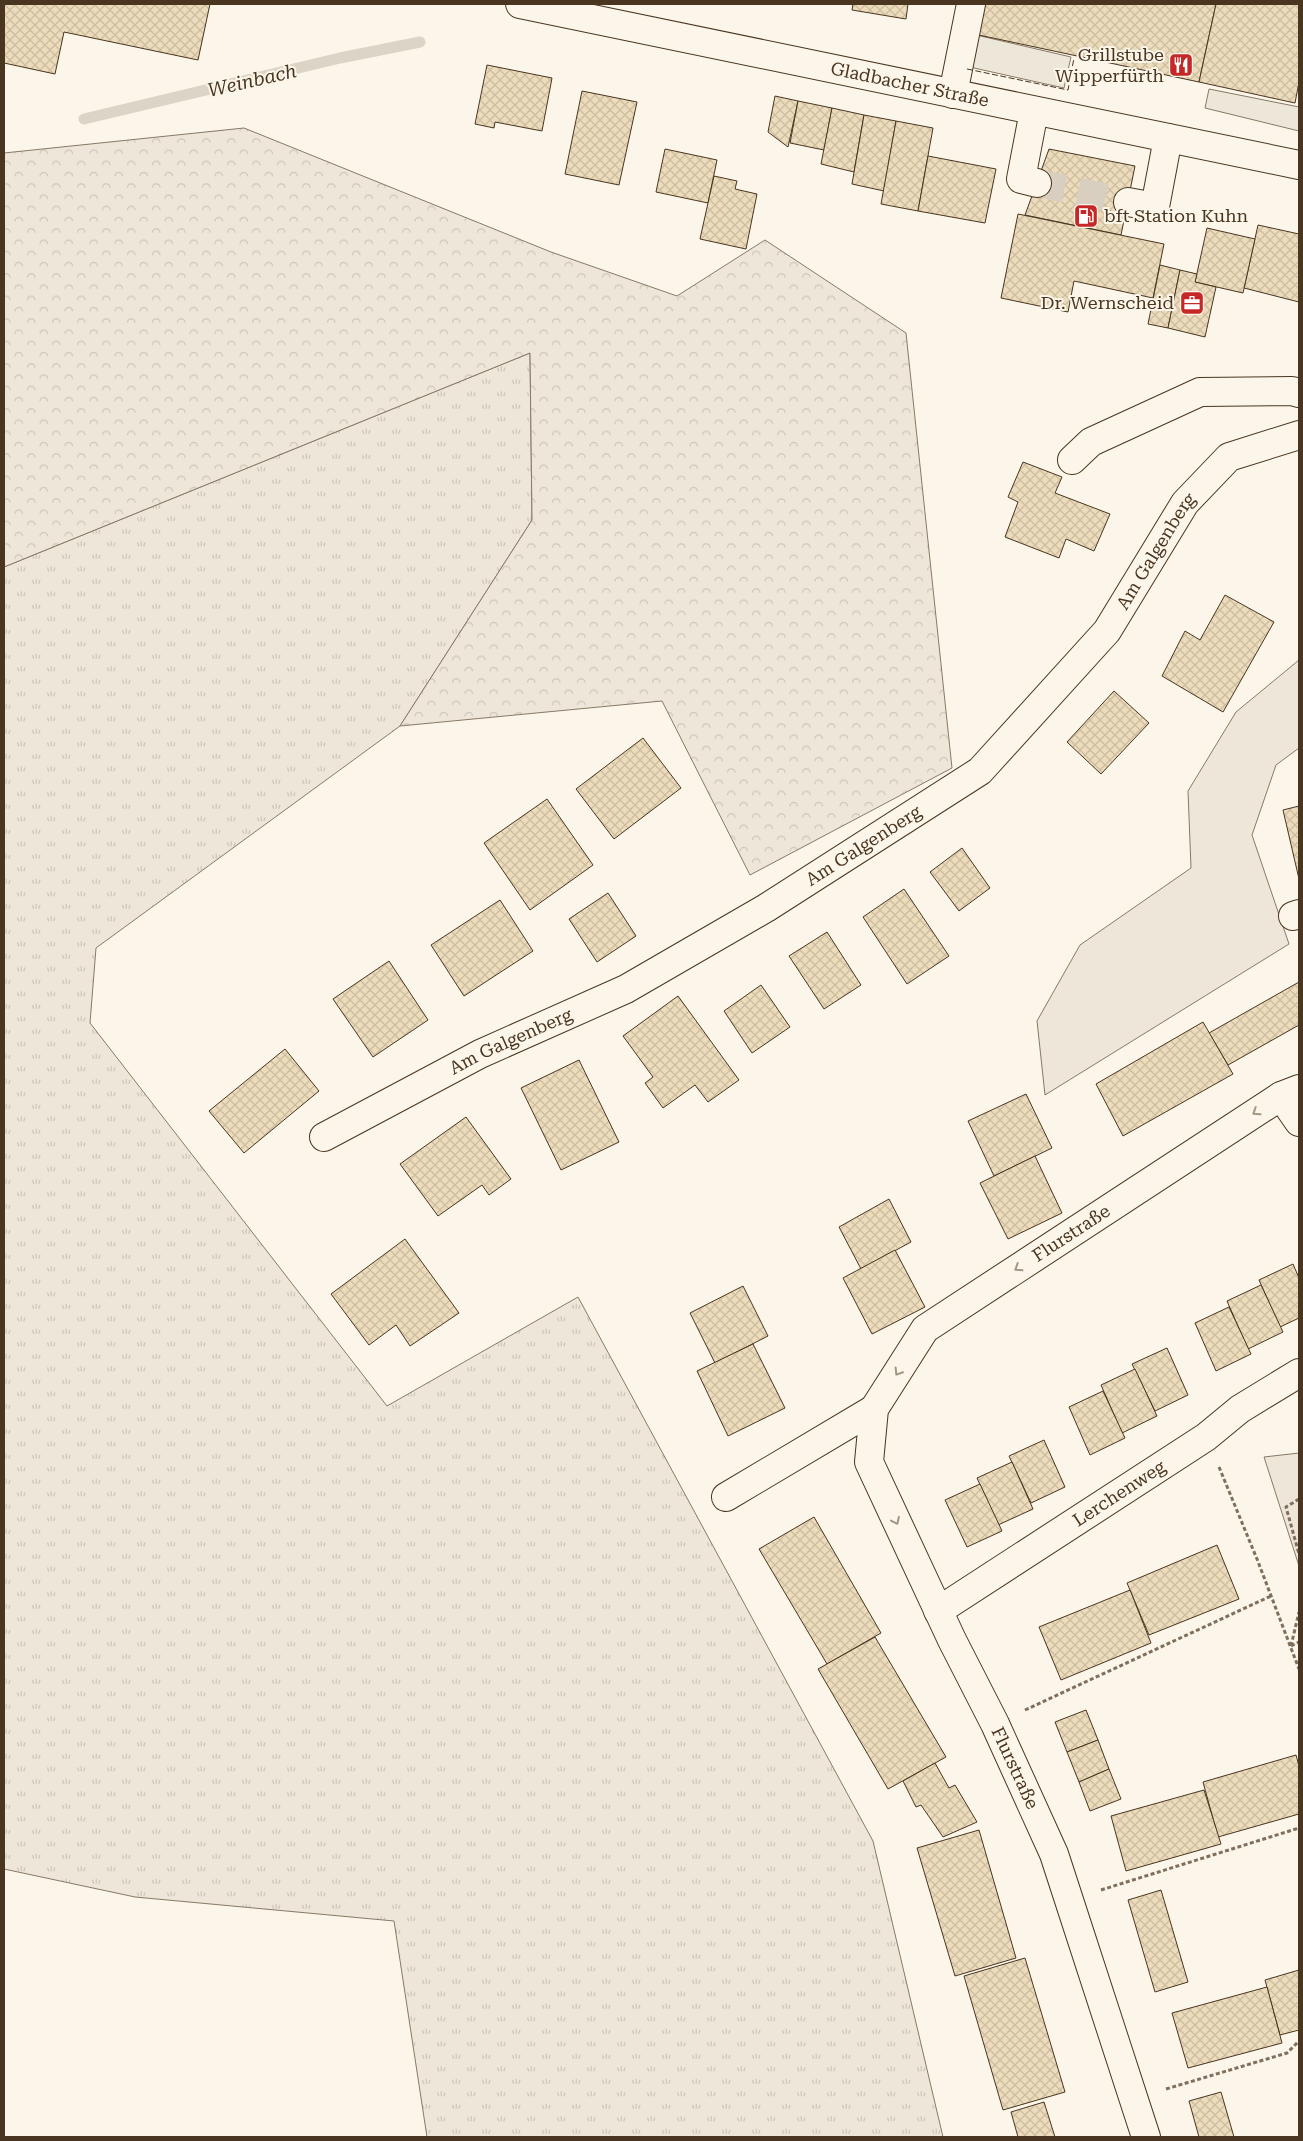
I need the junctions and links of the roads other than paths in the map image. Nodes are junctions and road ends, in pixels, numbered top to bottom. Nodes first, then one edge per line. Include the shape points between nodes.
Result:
1 (520, 4) edge
2 (971, 4) edge
3 (953, 94) junction
4 (1034, 111) junction
5 (1168, 138) junction
6 (1299, 166) edge
7 (1037, 183) tunnel mouth
8 (1128, 202) tunnel mouth
9 (1299, 393) edge
10 (1299, 434) edge
11 (1072, 460) dead end
12 (1290, 1092) edge
13 (1299, 1122) edge
14 (324, 1138) dead end
15 (1299, 1373) edge
16 (874, 1409) junction
17 (726, 1497) dead end
18 (938, 1611) junction
19 (1146, 2137) edge

1 - 3 street, Gladbacher Straße
2 - 3 street
3 - 4 street, Gladbacher Straße
4 - 5 street, Gladbacher Straße
4 - 7 street via 1021,179
5 - 6 street, Gladbacher Straße
5 - 8 street via 1155,207
9 - 11 street via 1200,392 1091,442
10 - 14 street, Am Galgenberg via 1229,457 1192,496 1107,631 980,771 766,908 626,989 480,1054
12 - 13 street
12 -> 16 street, Flurstraße via 925,1329
15 - 18 street, Lerchenweg
16 - 17 street, Flurstraße
16 -> 18 street, Flurstraße via 869,1462
18 - 19 street, Flurstraße via 995,1724 1054,1854

